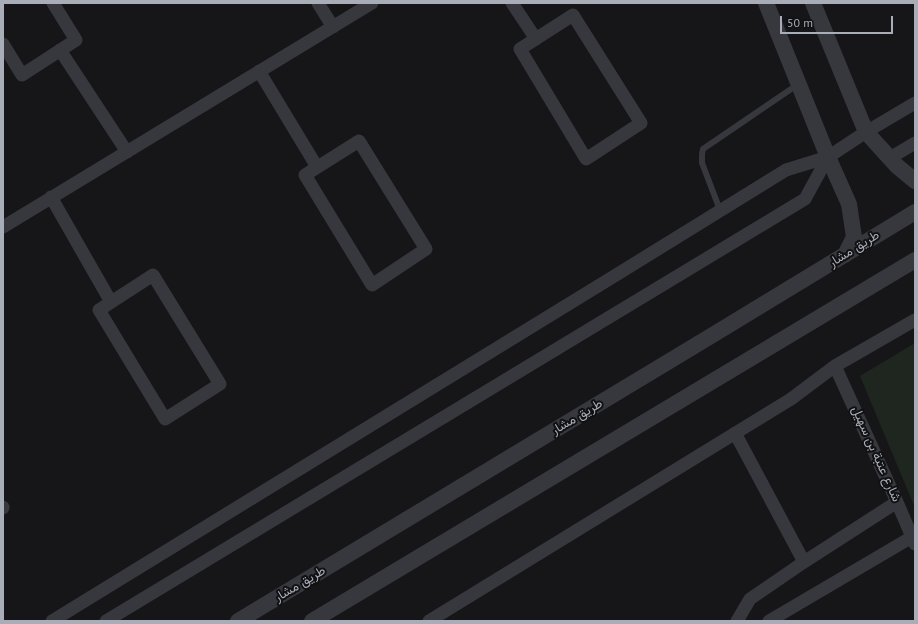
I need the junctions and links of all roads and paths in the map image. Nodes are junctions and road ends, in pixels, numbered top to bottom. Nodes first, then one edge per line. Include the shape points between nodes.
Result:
1 (53, 3) edge
2 (318, 3) edge
3 (372, 3) edge
4 (512, 3) edge
5 (766, 3) edge
6 (814, 3) edge
7 (333, 27) junction
8 (536, 39) junction
9 (3, 44) edge
10 (60, 50) junction
11 (259, 72) junction
12 (798, 84) junction
13 (915, 103) edge
14 (866, 132) junction
15 (915, 144) edge
16 (127, 152) junction
17 (828, 157) junction
18 (890, 158) junction
19 (317, 167) junction
20 (915, 182) edge
21 (51, 197) junction
22 (720, 210) junction
23 (915, 212) edge
24 (3, 227) edge
25 (845, 255) junction
26 (915, 260) edge
27 (111, 302) junction
28 (915, 320) edge
29 (836, 366) junction
30 (735, 433) junction
31 (898, 502) junction
32 (913, 540) edge
33 (804, 562) junction
34 (52, 621) edge
35 (106, 621) edge
36 (238, 621) edge
37 (312, 621) edge
38 (428, 621) edge
39 (737, 621) edge
40 (769, 621) edge

1 - 10 street via 76,40
2 - 7 street
3 - 7 street
4 - 8 street
5 - 12 street
6 - 14 street
7 - 11 street
8 - 8 street via 520,49 586,159 641,124 573,15
9 - 10 street via 22,75
10 - 16 street
11 - 16 street
11 - 19 street
12 - 17 street
12 - 22 lane via 703,149 702,163
13 - 14 street
14 - 17 street
14 - 18 street
15 - 18 street
16 - 21 street
17 - 22 street via 786,170
17 - 25 street via 849,204 854,237
17 - 35 street via 805,199
18 - 20 street
19 - 19 street via 305,175 372,285 426,249 359,141
21 - 24 street
21 - 27 street
22 - 34 street
23 - 25 street, طريق مشار
25 - 36 street, طريق مشار
26 - 37 street
27 - 27 street via 99,310 165,419 220,384 152,275
28 - 29 street
29 - 30 street via 791,399
29 - 31 street, شارع عتبة بن سهيل
30 - 33 street
30 - 38 street
31 - 32 street, شارع عتبة بن سهيل
31 - 33 street
32 - 40 street
33 - 39 street via 750,599

